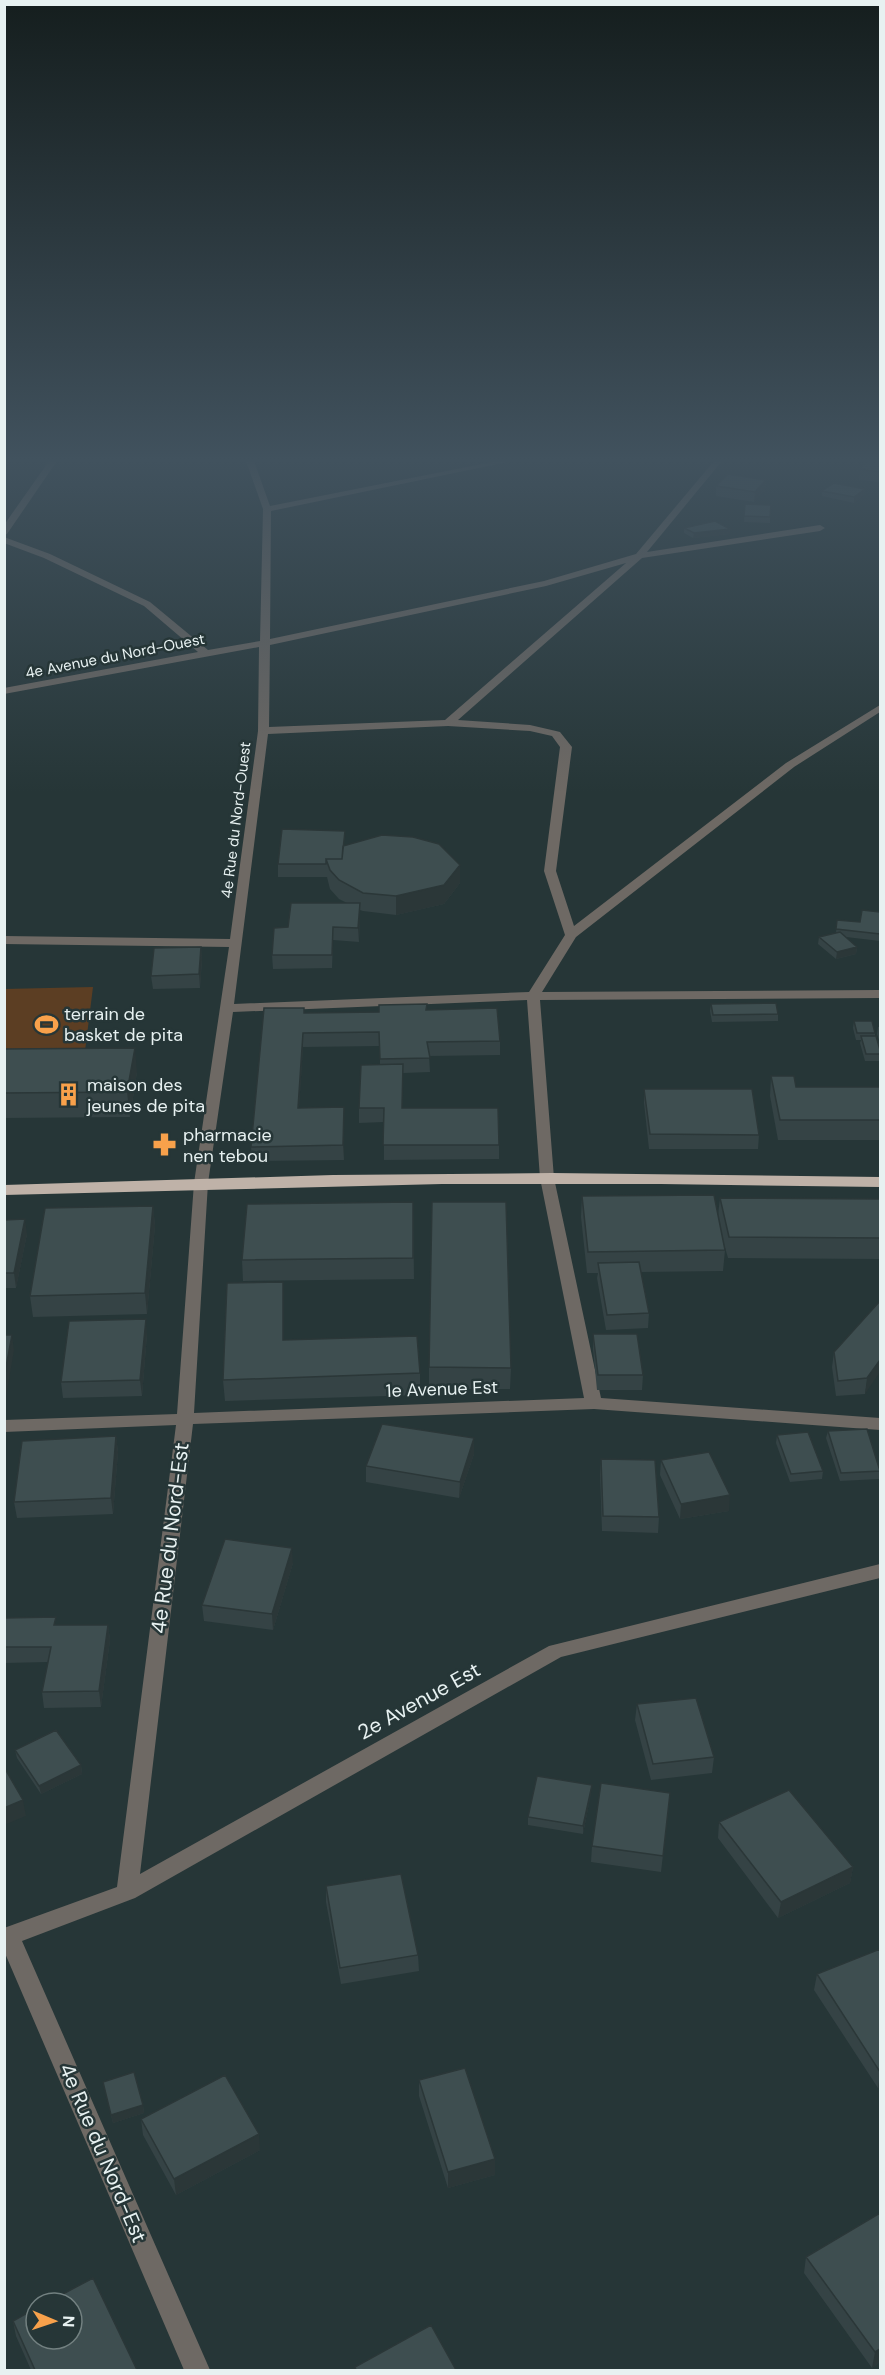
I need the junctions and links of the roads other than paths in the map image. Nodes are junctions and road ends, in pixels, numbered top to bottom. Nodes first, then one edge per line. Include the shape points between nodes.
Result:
1 (80, 572) edge
2 (267, 572) edge
3 (584, 572) edge
4 (621, 572) edge
5 (266, 643) junction
6 (206, 654) junction
7 (4, 692) edge
8 (880, 708) edge
9 (448, 723) junction
10 (262, 731) junction
11 (571, 935) junction
12 (4, 940) edge
13 (235, 943) junction
14 (880, 994) edge
15 (533, 996) junction
16 (227, 1008) junction
17 (547, 1178) junction
18 (880, 1182) edge
19 (201, 1183) junction
20 (4, 1190) edge
21 (594, 1403) junction
22 (185, 1418) junction
23 (880, 1424) edge
24 (4, 1426) edge
25 (880, 1571) edge
26 (127, 1893) junction
27 (7, 1937) edge
28 (197, 2370) edge

1 - 6 street via 147,604
2 - 5 street, 4e Rue du Nord-Ouest
3 - 5 street, 4e Avenue du Nord-Ouest
4 - 9 street
5 - 6 street, 4e Avenue du Nord-Ouest
5 - 10 street, 4e Rue du Nord-Ouest
6 - 7 street, 4e Avenue du Nord-Ouest
8 - 11 street via 790,765
9 - 10 street
9 - 11 street via 530,728 556,734 566,747 550,872
10 - 13 street, 4e Rue du Nord-Ouest
11 - 15 street
12 - 13 street
13 - 16 street, 4e Rue du Nord-Ouest
14 - 15 street
15 - 16 street
15 - 17 street
16 - 19 street, 4e Rue du Nord-Ouest
17 - 18 highway
17 - 19 highway
17 - 21 street
19 - 20 highway
19 - 22 street, 4e Rue du Nord-Est
21 - 22 street, 1e Avenue Est
21 - 23 street, 1e Avenue Est
22 - 24 street, 1e Avenue Est
22 - 26 street, 4e Rue du Nord-Est
25 - 26 street, 2e Avenue Est via 556,1651
26 - 27 street, 2e Avenue Est
27 - 28 street, 4e Rue du Nord-Est

